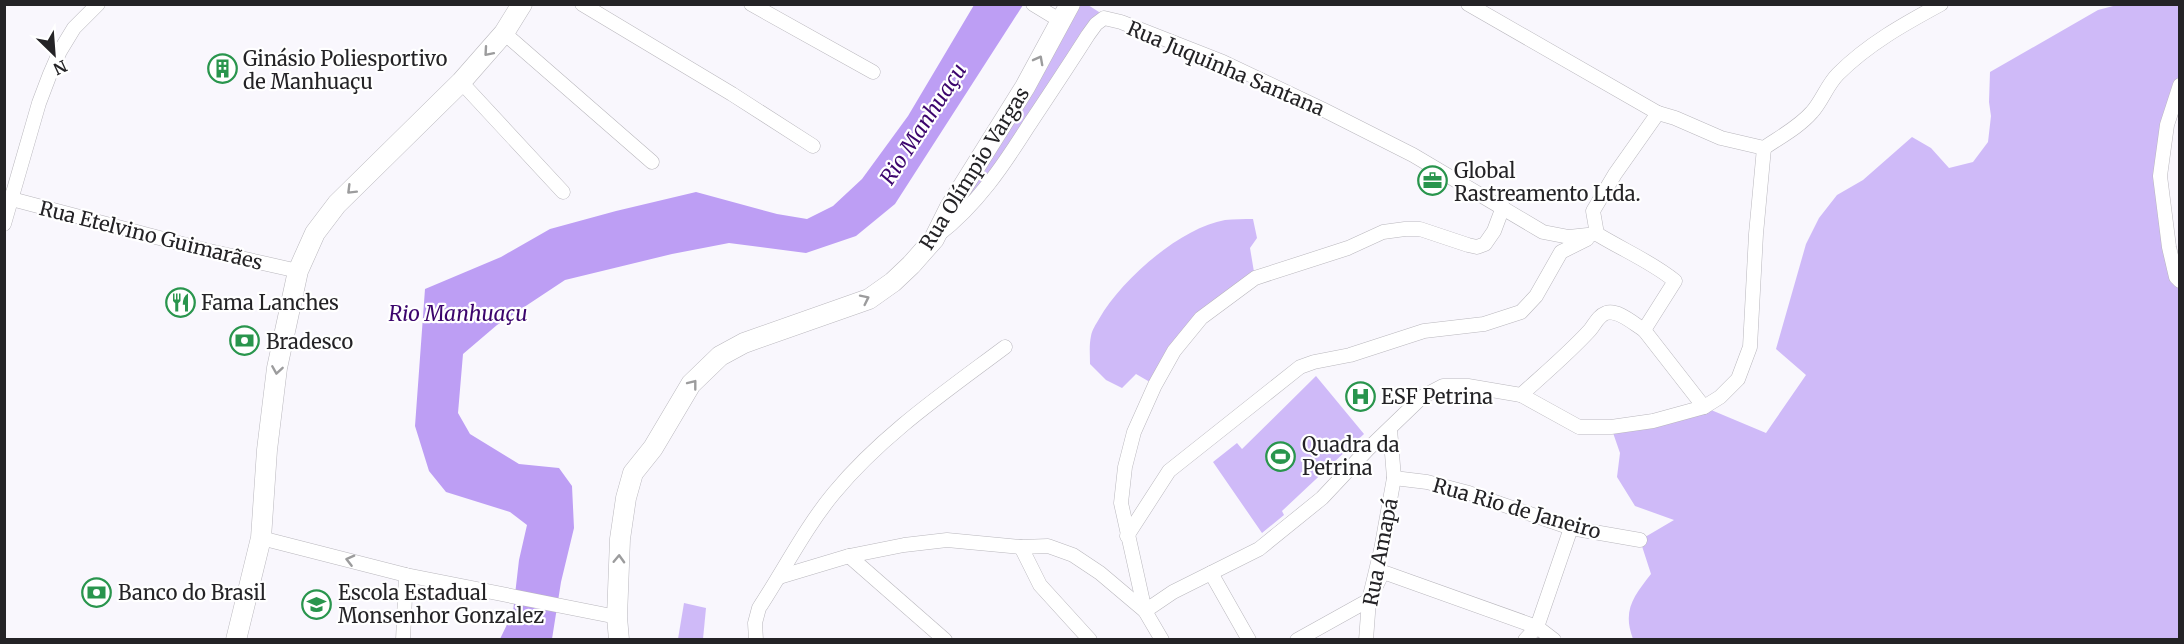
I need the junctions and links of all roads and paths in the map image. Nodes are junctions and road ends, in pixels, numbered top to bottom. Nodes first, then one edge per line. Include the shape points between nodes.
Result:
1 (98, 4) edge
2 (522, 4) edge
3 (582, 4) edge
4 (751, 4) edge
5 (1468, 4) edge
6 (1941, 4) edge
7 (1034, 5) edge
8 (1065, 13) edge
9 (504, 33) junction
10 (873, 72) dead end
11 (461, 82) junction
12 (2180, 86) edge
13 (1658, 113) junction
14 (813, 146) dead end
15 (1764, 148) junction
16 (652, 162) dead end
17 (563, 192) dead end
18 (8, 198) edge
19 (1503, 207) junction
20 (4, 224) edge
21 (1597, 234) junction
22 (934, 239) junction
23 (298, 271) junction
24 (2180, 281) edge
25 (1644, 330) junction
26 (1005, 348) dead end
27 (1521, 395) junction
28 (1704, 408) junction
29 (1390, 429) junction
30 (1394, 478) junction
31 (1571, 528) junction
32 (1127, 536) junction
33 (261, 538) junction
34 (1640, 540) dead end
35 (1021, 547) junction
36 (849, 556) junction
37 (1211, 573) junction
38 (406, 574) junction
39 (779, 577) junction
40 (1369, 600) junction
41 (1145, 611) junction
42 (617, 617) junction
43 (1537, 627) junction
44 (236, 639) edge
45 (403, 639) edge
46 (620, 639) edge
47 (756, 639) edge
48 (945, 639) edge
49 (1090, 639) edge
50 (1162, 639) edge
51 (1249, 639) edge
52 (1297, 639) edge
53 (1366, 639) edge
54 (1525, 639) edge
55 (1554, 639) edge

1 - 18 street via 74,28 56,59
2 - 9 street
3 - 14 street
4 - 10 street
5 - 13 street
6 - 15 street via 1865,49 1836,75 1812,112
7 - 8 street
22 -> 8 street, Rua Olímpio Vargas
9 -> 11 street
9 - 16 street
11 - 17 street
11 -> 23 street via 337,204 315,233
12 - 24 street via 2167,125 2160,176 2169,247
13 - 15 street via 1721,138
13 - 21 street via 1593,211
15 - 28 street via 1750,347 1738,379
18 - 20 street
18 - 23 street, Rua Etelvino Guimarães
19 - 21 street, Rua Juquinha Santana via 1544,232 1569,237
19 - 22 street, Rua Juquinha Santana via 1413,155 1224,62 1104,18 1088,35 975,203
19 - 32 street via 1494,231 1485,244 1477,247 1420,229 1383,232 1348,248 1255,278 1201,318 1174,351 1134,432 1121,503
21 - 25 street via 1661,269 1675,281
21 - 32 street via 1561,252 1536,296 1521,312 1484,324 1424,330 1300,367 1170,471
42 -> 22 street, Rua Olímpio Vargas via 620,540 633,473 653,448 691,384 720,356 744,343 869,299 893,282
23 -> 33 street via 277,368
25 - 27 street via 1614,313 1605,313
25 - 28 street
26 - 39 street via 923,408 854,470 812,523
27 - 28 street via 1580,427 1653,421
27 - 29 street via 1443,386 1422,397
29 - 30 street, Rua Amapá
29 - 37 street via 1288,527 1259,549
30 - 31 street, Rua Rio de Janeiro via 1458,490
30 - 40 street, Rua Amapá
31 - 34 street, Rua Rio de Janeiro
31 - 43 street
32 - 41 street
38 -> 33 street
33 - 44 street
35 - 36 street via 947,540
35 - 41 street via 1048,546 1073,555
35 - 49 street via 1040,585
36 - 39 street
36 - 48 street
37 - 41 street
37 - 51 street
38 - 42 street
38 - 45 street
39 - 47 street via 759,608
40 - 43 street via 1383,572
40 - 52 street
40 - 53 street, Rua Amapá
41 - 50 street
42 - 46 street, Rua Olímpio Vargas
43 - 54 street
43 - 55 street

